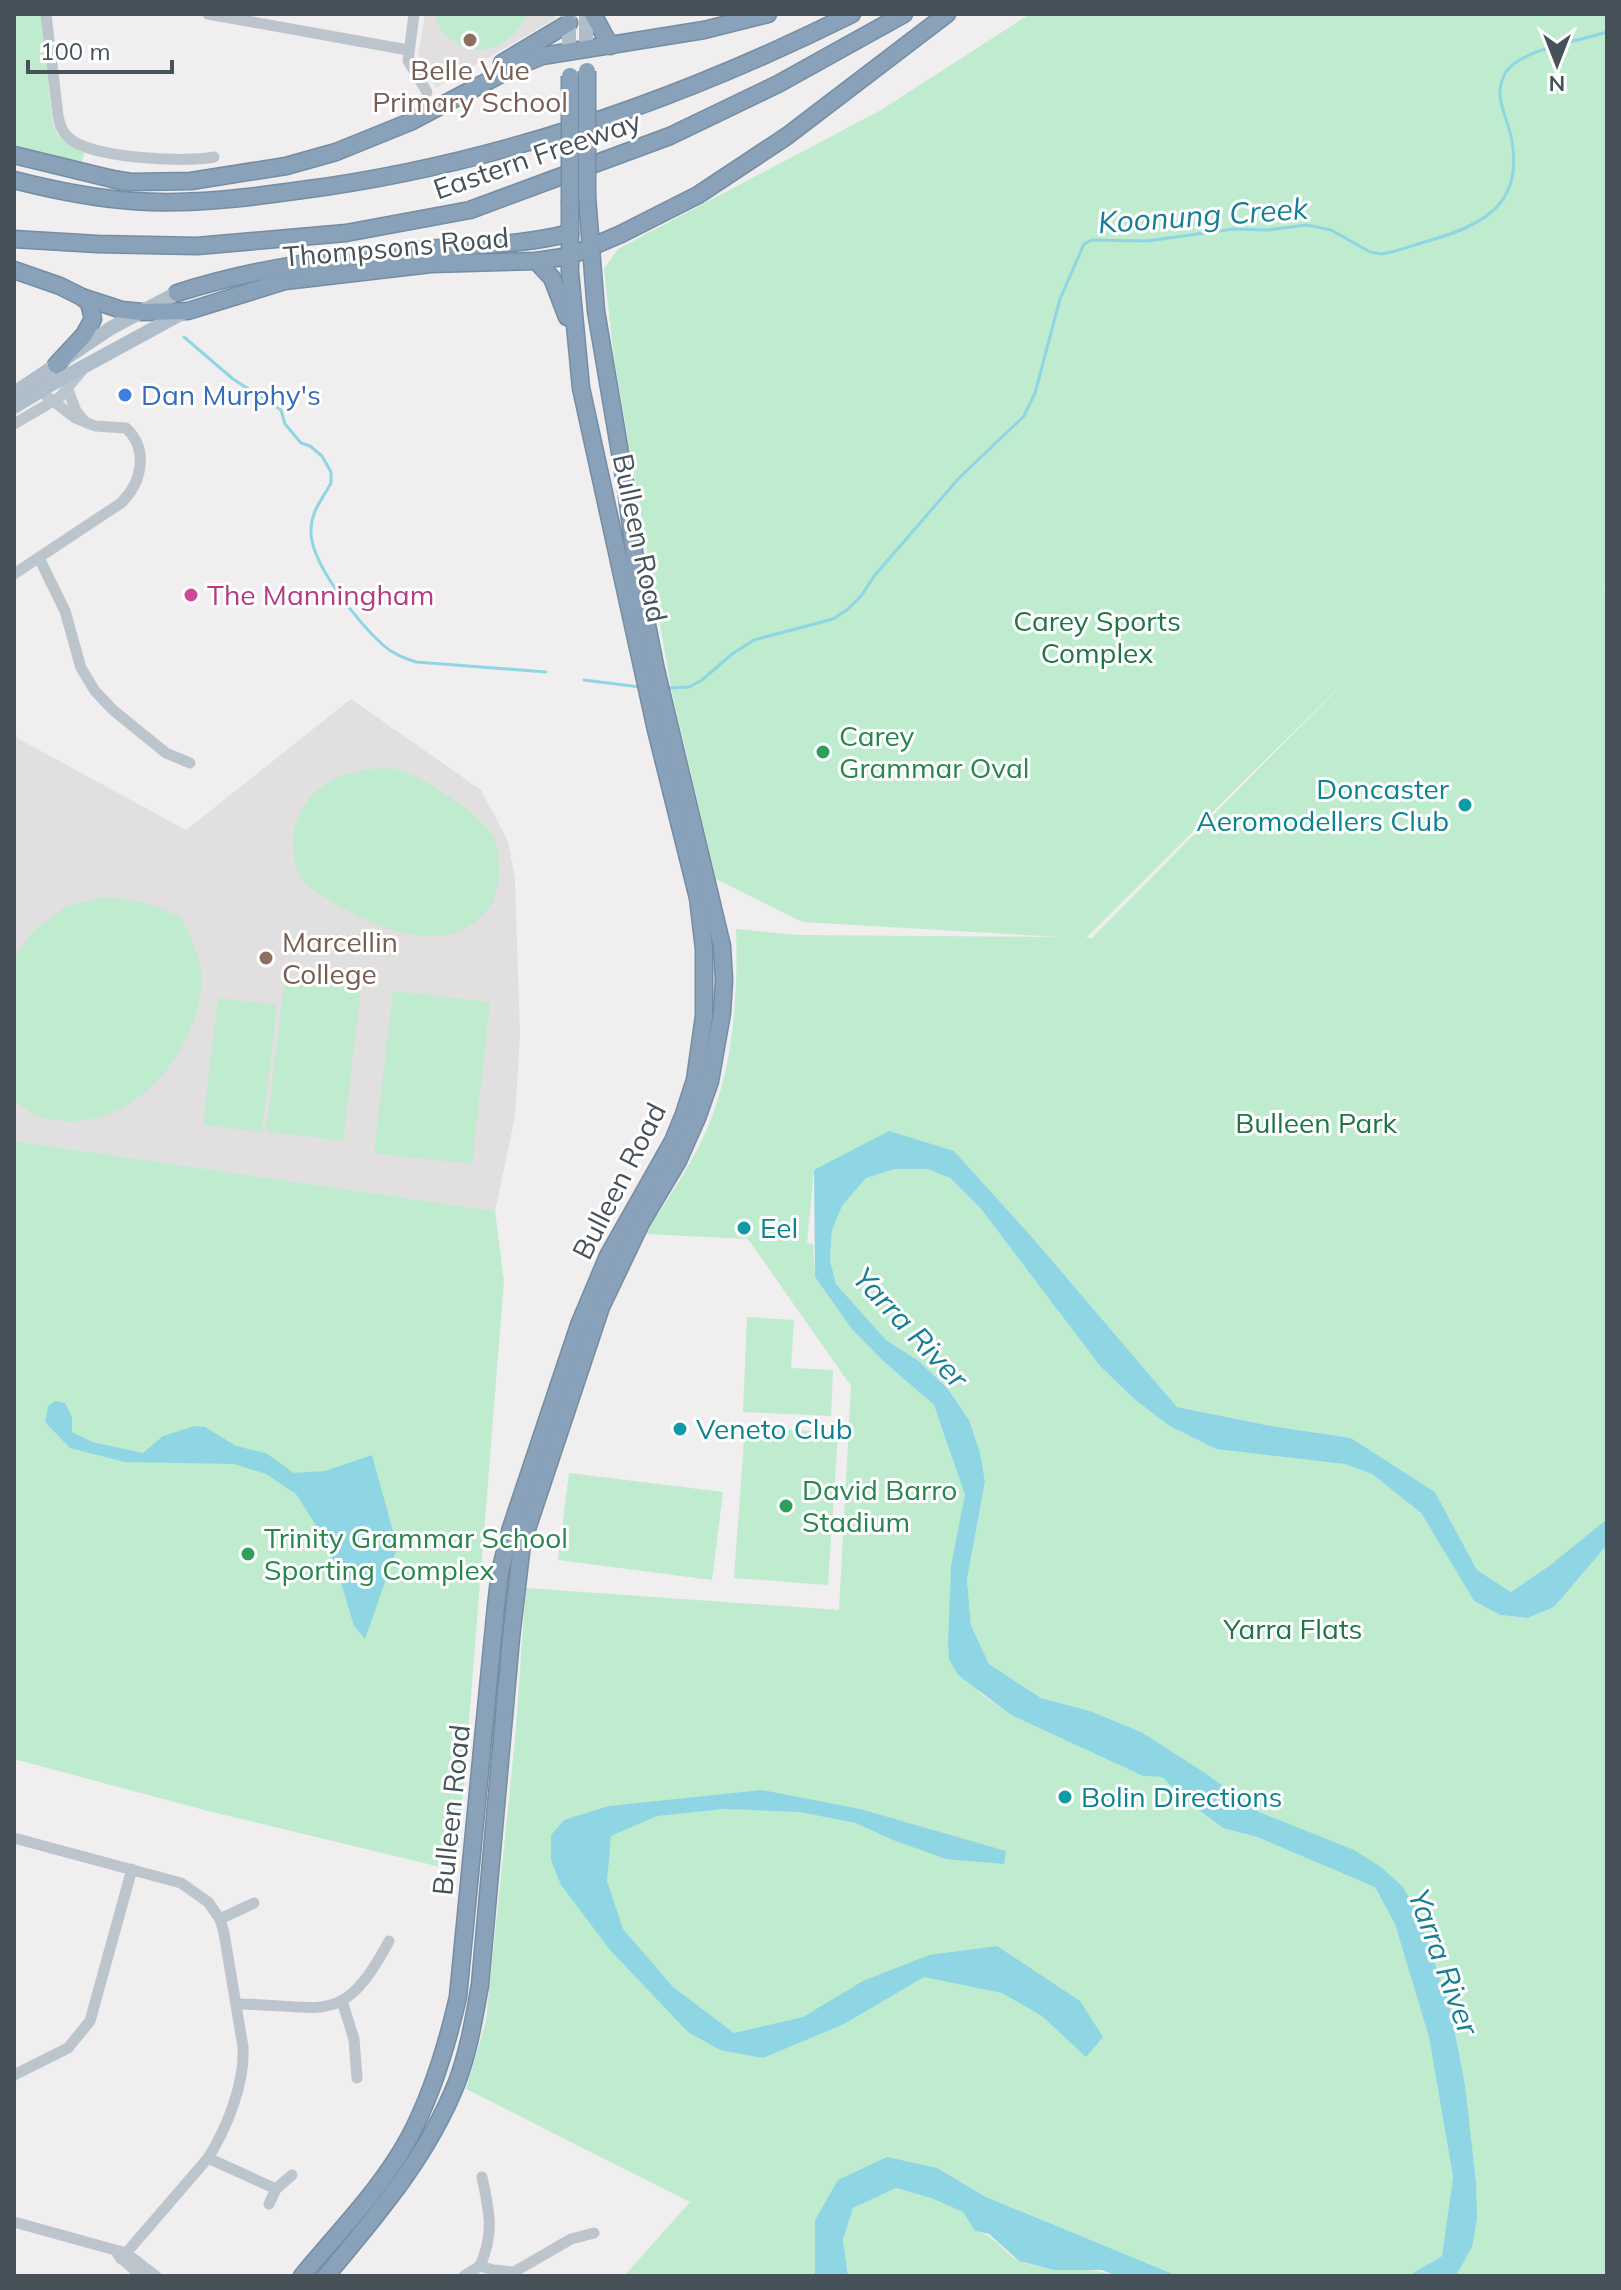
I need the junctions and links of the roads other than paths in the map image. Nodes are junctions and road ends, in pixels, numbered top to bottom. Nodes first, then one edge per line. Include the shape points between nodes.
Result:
1 (46, 14) edge
2 (208, 14) edge
3 (414, 14) edge
4 (586, 14) edge
5 (593, 14) edge
6 (768, 14) edge
7 (852, 14) edge
8 (904, 14) edge
9 (947, 14) edge
10 (569, 19) edge
11 (610, 46) junction
12 (408, 50) junction
13 (578, 51) junction
14 (578, 73) junction
15 (427, 92) dead end
16 (410, 122) junction
17 (14, 155) edge
18 (214, 157) dead end
19 (112, 179) junction
20 (14, 180) edge
21 (367, 182) junction
22 (570, 233) junction
23 (14, 239) edge
24 (589, 248) junction
25 (570, 256) junction
26 (536, 261) junction
27 (14, 270) edge
28 (177, 293) joint
29 (82, 297) junction
30 (188, 311) junction
31 (142, 312) junction
32 (575, 338) junction
33 (127, 342) junction
34 (56, 365) junction
35 (86, 365) junction
36 (39, 390) junction
37 (68, 390) junction
38 (14, 393) edge
39 (52, 402) junction
40 (14, 407) edge
41 (85, 422) junction
42 (14, 424) edge
43 (39, 558) junction
44 (14, 574) edge
45 (663, 729) junction
46 (190, 763) dead end
47 (14, 1838) edge
48 (132, 1869) junction
49 (254, 1903) dead end
50 (220, 1919) junction
51 (389, 1941) dead end
52 (342, 2001) junction
53 (237, 2004) junction
54 (14, 2075) edge
55 (357, 2078) dead end
56 (208, 2158) junction
57 (292, 2175) dead end
58 (482, 2177) dead end
59 (276, 2189) junction
60 (269, 2204) dead end
61 (360, 2206) junction
62 (376, 2216) junction
63 (14, 2222) edge
64 (594, 2233) dead end
65 (124, 2256) junction
66 (480, 2266) junction
67 (141, 2276) edge
68 (156, 2276) edge
69 (302, 2276) edge
70 (326, 2276) edge
71 (464, 2276) edge

1 - 18 street via 58,116 70,140 134,156
2 - 12 street
3 - 12 street
4 - 13 main road, Bulleen Road
5 - 11 highway
6 - 11 highway
7 - 21 highway, Eastern Freeway via 603,120
8 - 23 highway, Eastern Freeway via 670,136 470,210 346,233 197,246
9 - 24 highway, Thompsons Road via 787,136 698,195
10 - 13 main road, Bulleen Road
10 - 16 highway
11 - 13 highway
12 - 15 street via 409,66
13 - 14 highway, Bulleen Road
13 - 16 highway via 529,60
14 - 22 highway, Bulleen Road, bridge
14 - 24 highway, Bulleen Road, bridge
16 - 19 highway via 286,166 191,181
17 - 19 highway, Eastern Freeway
19 - 21 highway, Eastern Freeway via 233,192
20 - 21 highway, Eastern Freeway via 134,201 234,199
22 - 25 highway, Bulleen Road
22 - 28 highway, Thompsons Road via 292,264
24 - 25 highway, Thompsons Road
24 - 45 highway, Bulleen Road
25 - 26 highway, Thompsons Road
25 - 32 highway, Bulleen Road
26 - 30 highway, Thompsons Road via 431,264 285,281
26 - 32 highway, Thompsons Road via 552,278
27 - 29 highway
28 - 31 main road, Thompsons Road
29 - 31 highway
29 - 34 highway via 93,319
30 - 31 highway
30 - 33 main road, Thompsons Road
31 - 34 main road, Thompsons Road
32 - 45 highway, Bulleen Road via 587,418
33 - 34 main road via 109,340
33 - 35 main road, Thompsons Road
34 - 38 main road, Thompsons Road
35 - 36 main road, Thompsons Road
35 - 37 street, Thompsons Road
36 - 39 street
36 - 40 main road, Thompsons Road
37 - 39 street, Thompsons Road
37 - 41 street
39 - 41 street
39 - 42 street, Thompsons Road
41 - 43 street via 130,431 140,449 138,476 121,503
43 - 44 street
43 - 46 street via 95,691 166,753
45 - 61 highway, Bulleen Road via 701,918 704,1016 695,1080 673,1141 586,1304 510,1531 496,1606 458,1997 443,2057 410,2136
45 - 62 highway, Bulleen Road via 722,946 717,1048 678,1161 601,1307 522,1544 471,2038 427,2145
47 - 48 street
48 - 50 street via 190,1888
48 - 54 street via 90,2021 68,2048
49 - 50 street
50 - 53 street
51 - 52 street via 365,1982
52 - 53 street via 307,2009
52 - 55 street via 354,2039
53 - 56 street via 242,2071
56 - 59 street
56 - 65 street
57 - 59 street
58 - 66 street via 491,2221
59 - 60 street
61 - 62 highway via 379,2201
61 - 69 highway, Bulleen Road
62 - 70 highway, Bulleen Road
63 - 65 street
64 - 66 street via 571,2239 514,2272
65 - 67 street
65 - 68 street
66 - 71 street

